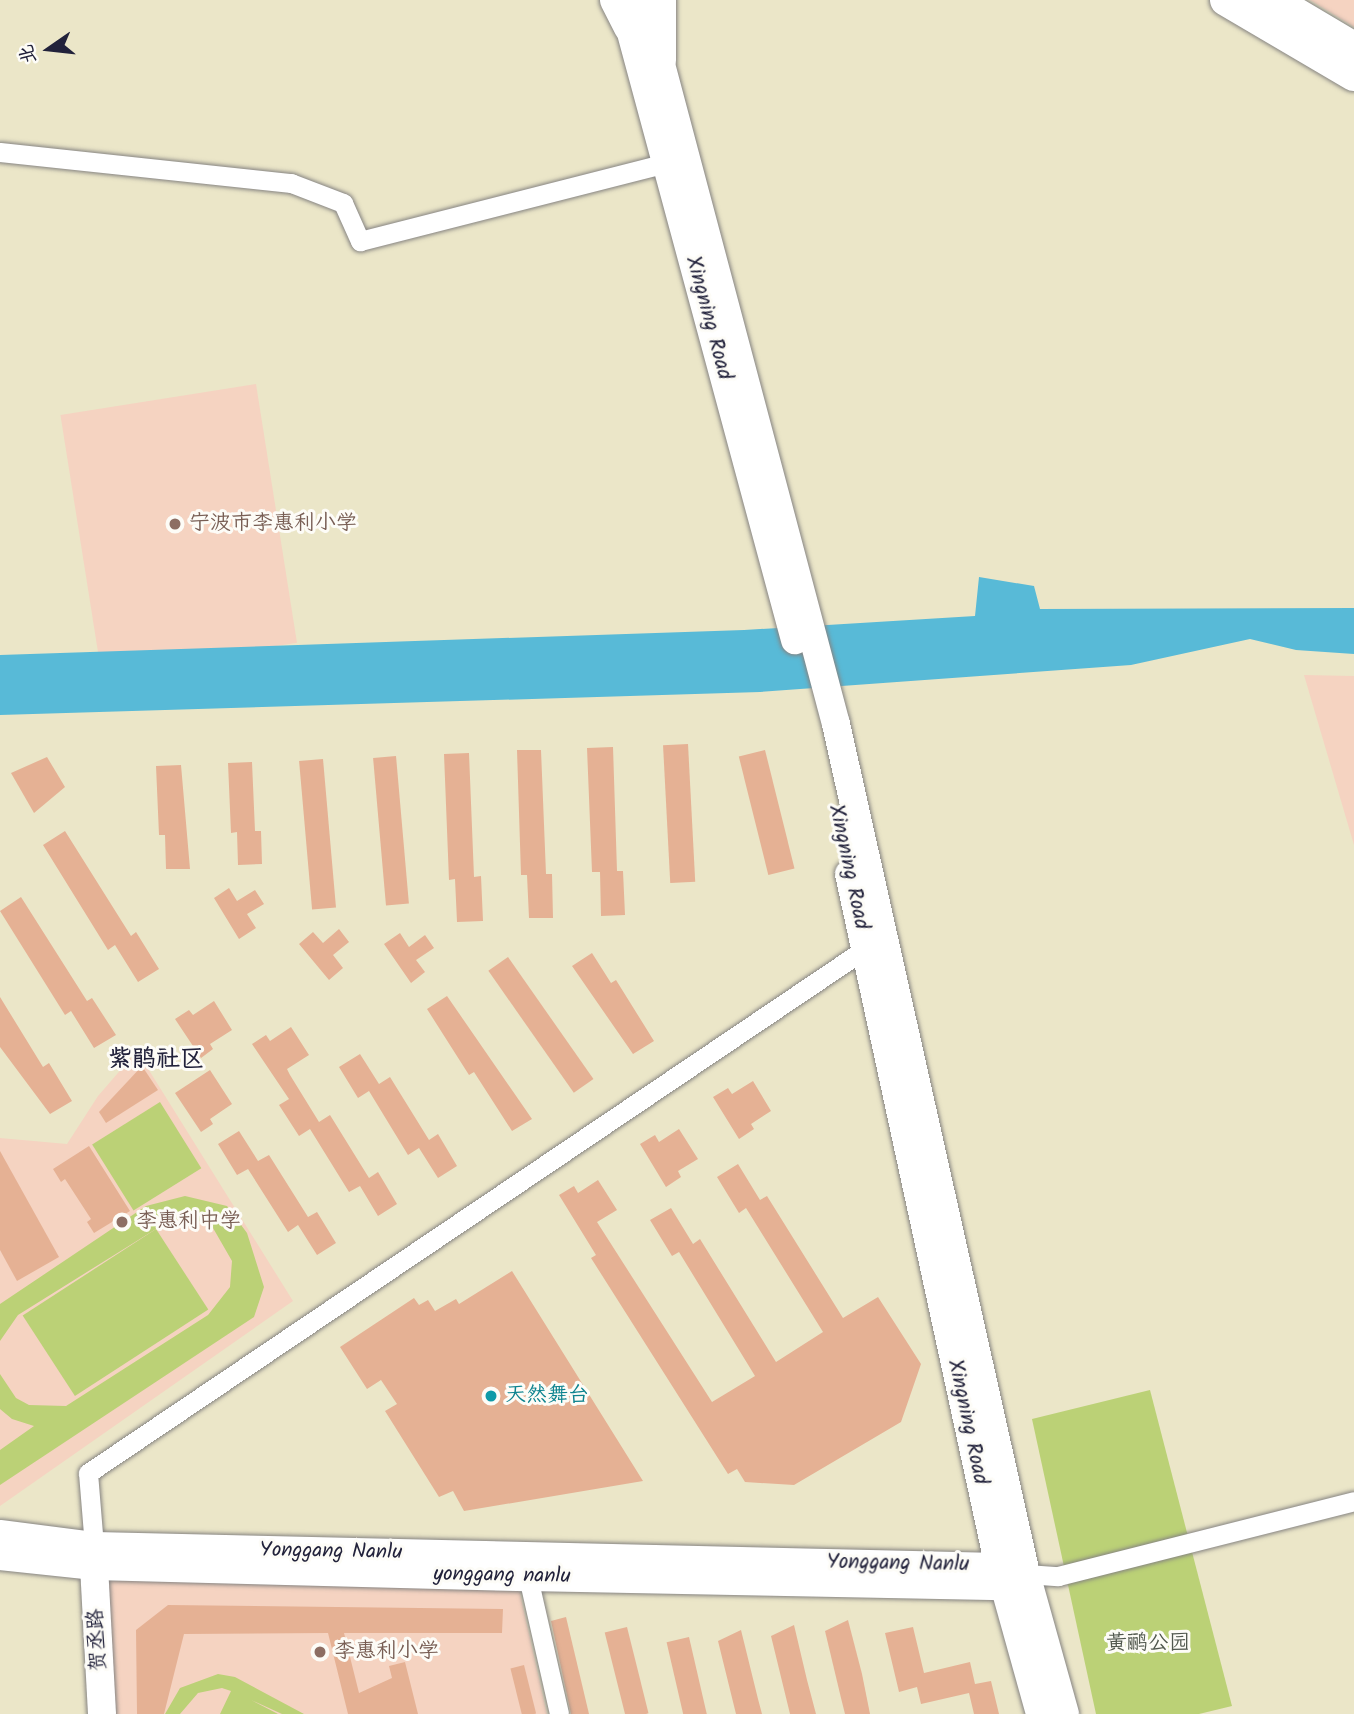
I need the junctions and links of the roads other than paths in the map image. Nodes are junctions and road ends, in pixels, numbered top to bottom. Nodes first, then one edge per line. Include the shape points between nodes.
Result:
1 (660, 0) edge
2 (1226, 0) edge
3 (1273, 0) edge
4 (628, 7) edge
5 (1354, 48) edge
6 (660, 60) junction
7 (1354, 75) edge
8 (0, 152) edge
9 (667, 163) junction
10 (781, 547) junction
11 (827, 725) junction
12 (865, 949) junction
13 (1354, 1501) edge
14 (0, 1534) edge
15 (0, 1556) edge
16 (95, 1556) junction
17 (1010, 1576) junction
18 (528, 1577) junction
19 (102, 1714) edge
20 (559, 1714) edge
21 (1040, 1714) edge
22 (1065, 1714) edge

1 - 6 main road, Xingning Road
2 - 7 main road
3 - 5 main road
4 - 6 main road, Xingning Road
4 - 9 main road, Xingning Road
6 - 10 main road, Xingning Road
8 - 9 street via 291,183 343,203 360,241
9 - 10 main road, Xingning Road
10 - 11 main road, Xingning Road
11 - 12 main road, Xingning Road
11 - 17 main road, Xingning Road
12 - 16 street via 88,1473
12 - 17 main road, Xingning Road
13 - 17 street via 1058,1576
14 - 16 main road, Yonggang Nanlu
15 - 16 main road, yonggang nanlu
16 - 17 main road, Yonggang Nanlu
16 - 18 main road, yonggang nanlu
16 - 19 main road, 贺丞路
17 - 18 main road, yonggang nanlu
17 - 21 main road, Xingning Road
17 - 22 main road, Xingning Road
18 - 20 street

